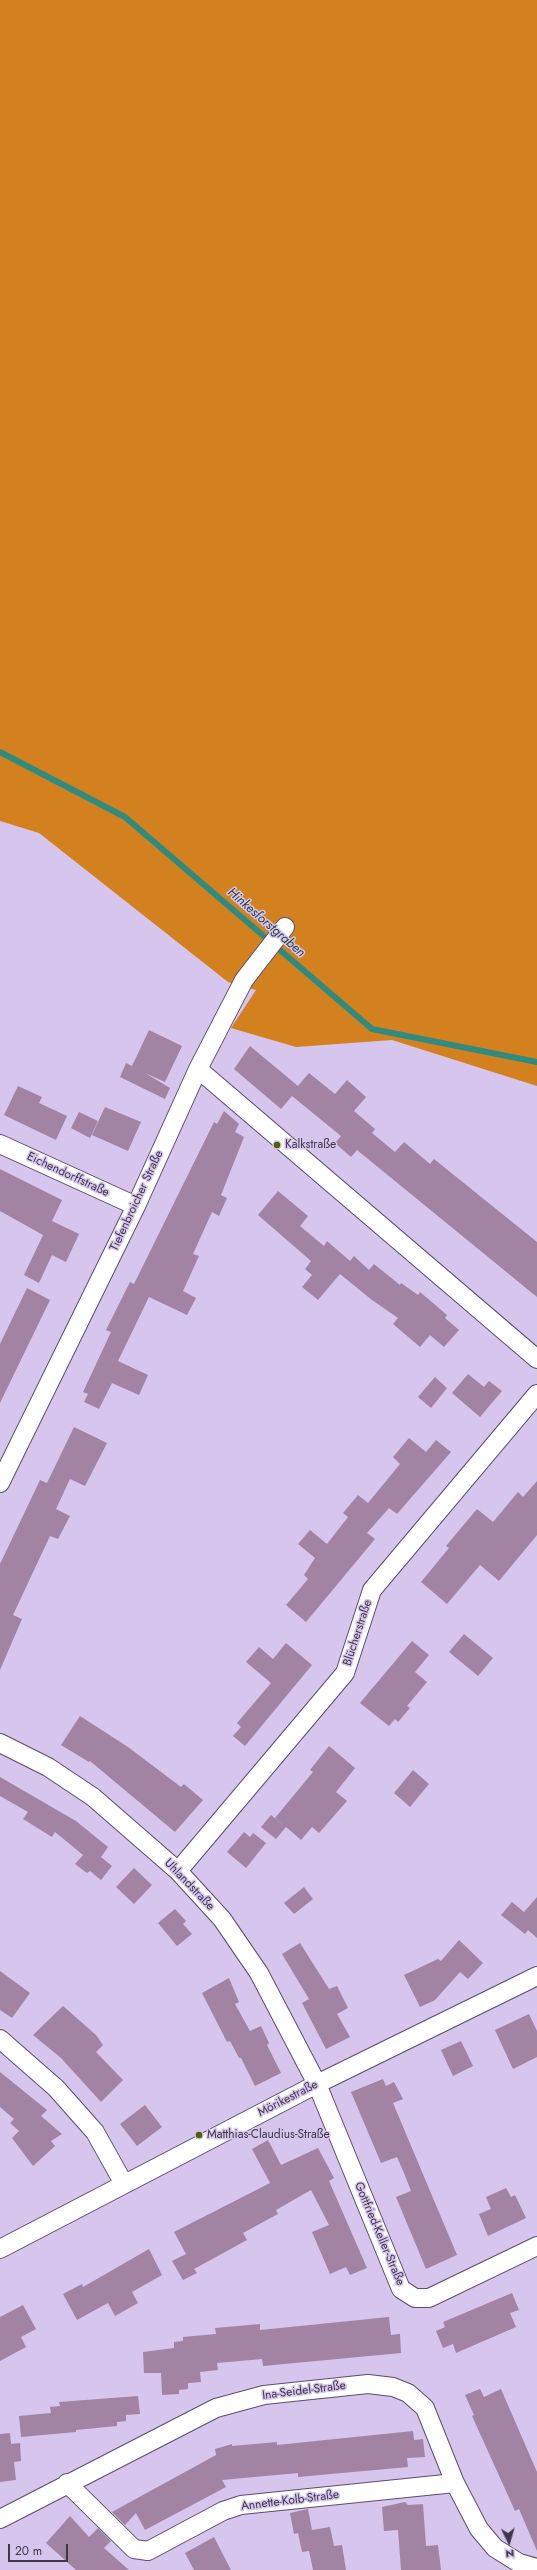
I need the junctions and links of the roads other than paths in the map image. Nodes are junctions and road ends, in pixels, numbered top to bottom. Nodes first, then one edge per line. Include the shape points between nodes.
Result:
1 (285, 927) dead end
2 (198, 1069) junction
3 (0, 1144) edge
4 (136, 1206) junction
5 (537, 1359) edge
6 (537, 1394) edge
7 (0, 1483) edge
8 (0, 1743) edge
9 (178, 1870) junction
10 (537, 1976) edge
11 (0, 2039) edge
12 (317, 2084) junction
13 (124, 2184) junction
14 (537, 2246) edge
15 (0, 2249) edge
16 (67, 2483) junction
17 (455, 2483) junction
18 (0, 2519) edge
19 (537, 2568) edge

1 - 2 street, Tiefenbroicher Straße via 244,980
2 - 4 street, Tiefenbroicher Straße
2 - 5 street
3 - 4 street, Eichendorffstraße
4 - 7 street, Tiefenbroicher Straße
6 - 9 street, Blücherstraße via 372,1590 345,1673
8 - 9 street, Uhlandstraße via 48,1767 92,1797
9 - 12 street, Uhlandstraße via 222,1919 259,1973
10 - 12 street, Mörikestraße
11 - 13 street via 56,2088 95,2132
12 - 13 street, Mörikestraße
12 - 14 street, Gottfried-Keller-Straße via 401,2289 406,2293 415,2298 429,2298
13 - 15 street, Mörikestraße
16 - 17 street, Annette-Kolb-Straße via 134,2549 148,2551 223,2511 240,2505
16 - 17 street, Ina-Seidel-Straße via 216,2408 264,2395 368,2384 393,2387 408,2393 425,2408
16 - 18 street, Ina-Seidel-Straße
17 - 19 street, Ina-Seidel-Straße via 479,2529 495,2548 519,2563

